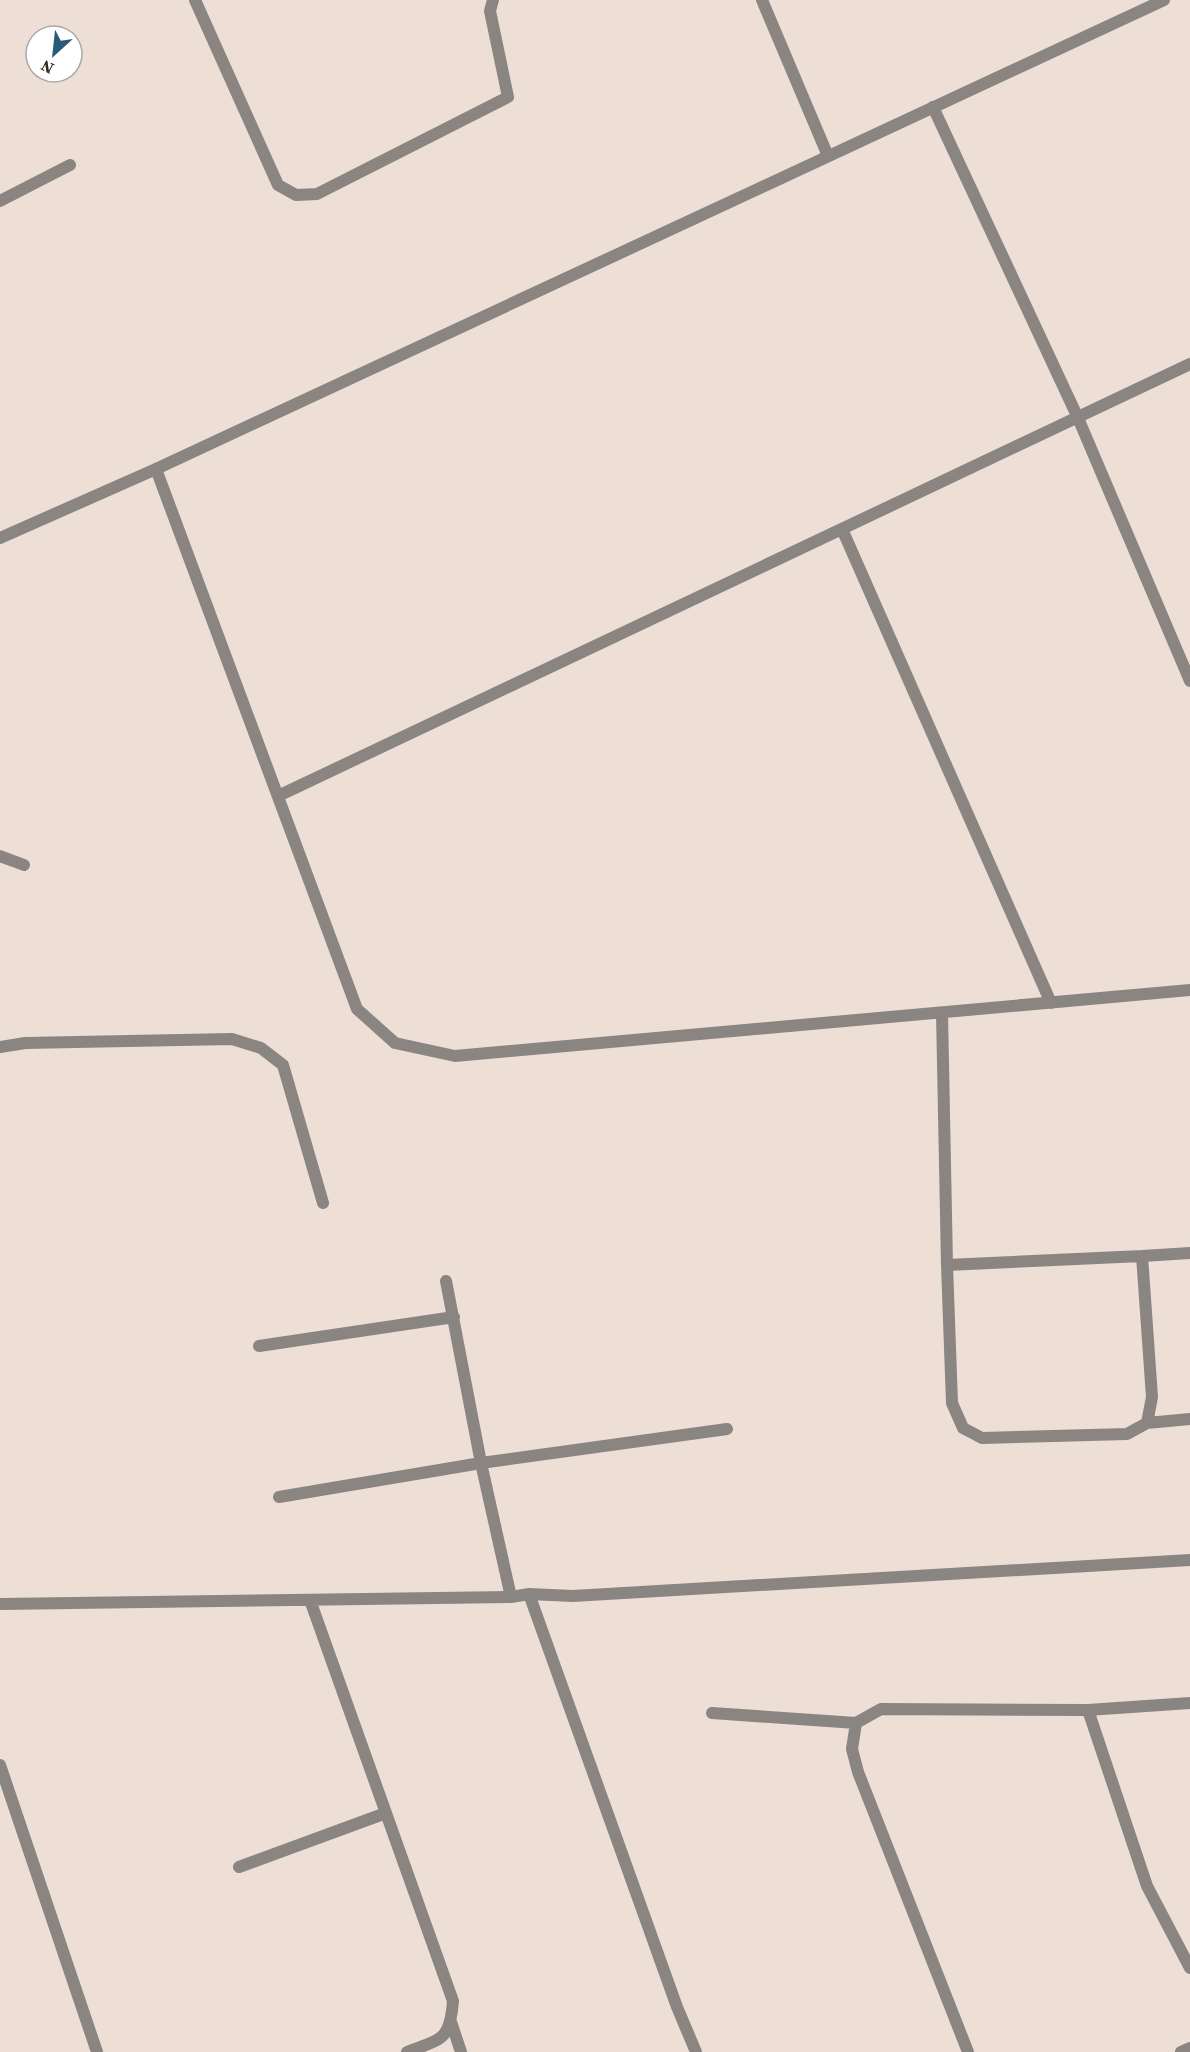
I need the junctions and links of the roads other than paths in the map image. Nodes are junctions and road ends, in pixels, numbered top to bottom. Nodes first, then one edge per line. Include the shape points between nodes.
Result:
1 (195, 0) edge
2 (493, 0) edge
3 (762, 0) edge
4 (1164, 0) edge
5 (933, 107) junction
6 (828, 156) junction
7 (70, 165) dead end
8 (0, 201) edge
9 (1190, 364) edge
10 (1078, 417) junction
11 (156, 469) junction
12 (842, 530) junction
13 (0, 538) edge
14 (1190, 681) edge
15 (278, 796) junction
16 (0, 856) edge
17 (24, 865) dead end
18 (1190, 990) edge
19 (1051, 1003) junction
20 (942, 1013) junction
21 (0, 1047) edge
22 (323, 1203) dead end
23 (1190, 1253) edge
24 (1142, 1256) junction
25 (947, 1265) junction
26 (446, 1281) dead end
27 (454, 1317) junction
28 (259, 1346) dead end
29 (1190, 1419) edge
30 (1147, 1423) junction
31 (727, 1429) dead end
32 (481, 1463) junction
33 (279, 1497) dead end
34 (1190, 1560) edge
35 (529, 1594) junction
36 (511, 1597) junction
37 (310, 1600) junction
38 (0, 1604) edge
39 (1190, 1703) edge
40 (1088, 1710) junction
41 (712, 1713) dead end
42 (856, 1723) junction
43 (0, 1765) edge
44 (386, 1813) junction
45 (239, 1867) dead end
46 (1190, 1968) edge
47 (451, 2022) junction
48 (1190, 2048) edge
49 (97, 2052) edge
50 (406, 2052) edge
51 (461, 2052) edge
52 (696, 2052) edge
53 (968, 2052) edge
54 (1181, 2052) edge

1 - 2 street via 278,185 296,195 316,194 508,97 490,11
3 - 6 street
4 - 5 street
5 - 6 street
5 - 10 street
6 - 11 street
7 - 8 street
9 - 10 street
10 - 12 street
10 - 14 street
11 - 13 street
11 - 15 street
12 - 15 street
12 - 19 street
15 - 20 street via 357,1009 395,1043 455,1056
16 - 17 street
18 - 19 street
19 - 20 street
20 - 25 street
21 - 22 street via 25,1043 231,1039 261,1048 283,1065
23 - 24 street
24 - 25 street
24 - 30 street via 1152,1398
25 - 30 street via 952,1403 963,1428 982,1438 1128,1434
26 - 27 street
27 - 28 street
27 - 32 street
29 - 30 street
31 - 32 street
32 - 33 street
32 - 36 street
34 - 35 street via 585,1596
35 - 36 street
35 - 52 street
36 - 37 street
37 - 38 street
37 - 44 street
39 - 40 street
40 - 42 street via 881,1709
40 - 46 street via 1148,1886
41 - 42 street
42 - 53 street via 852,1749 858,1772
43 - 49 street
44 - 45 street
44 - 47 street via 453,2001
47 - 50 street via 438,2041
47 - 51 street
48 - 54 street

